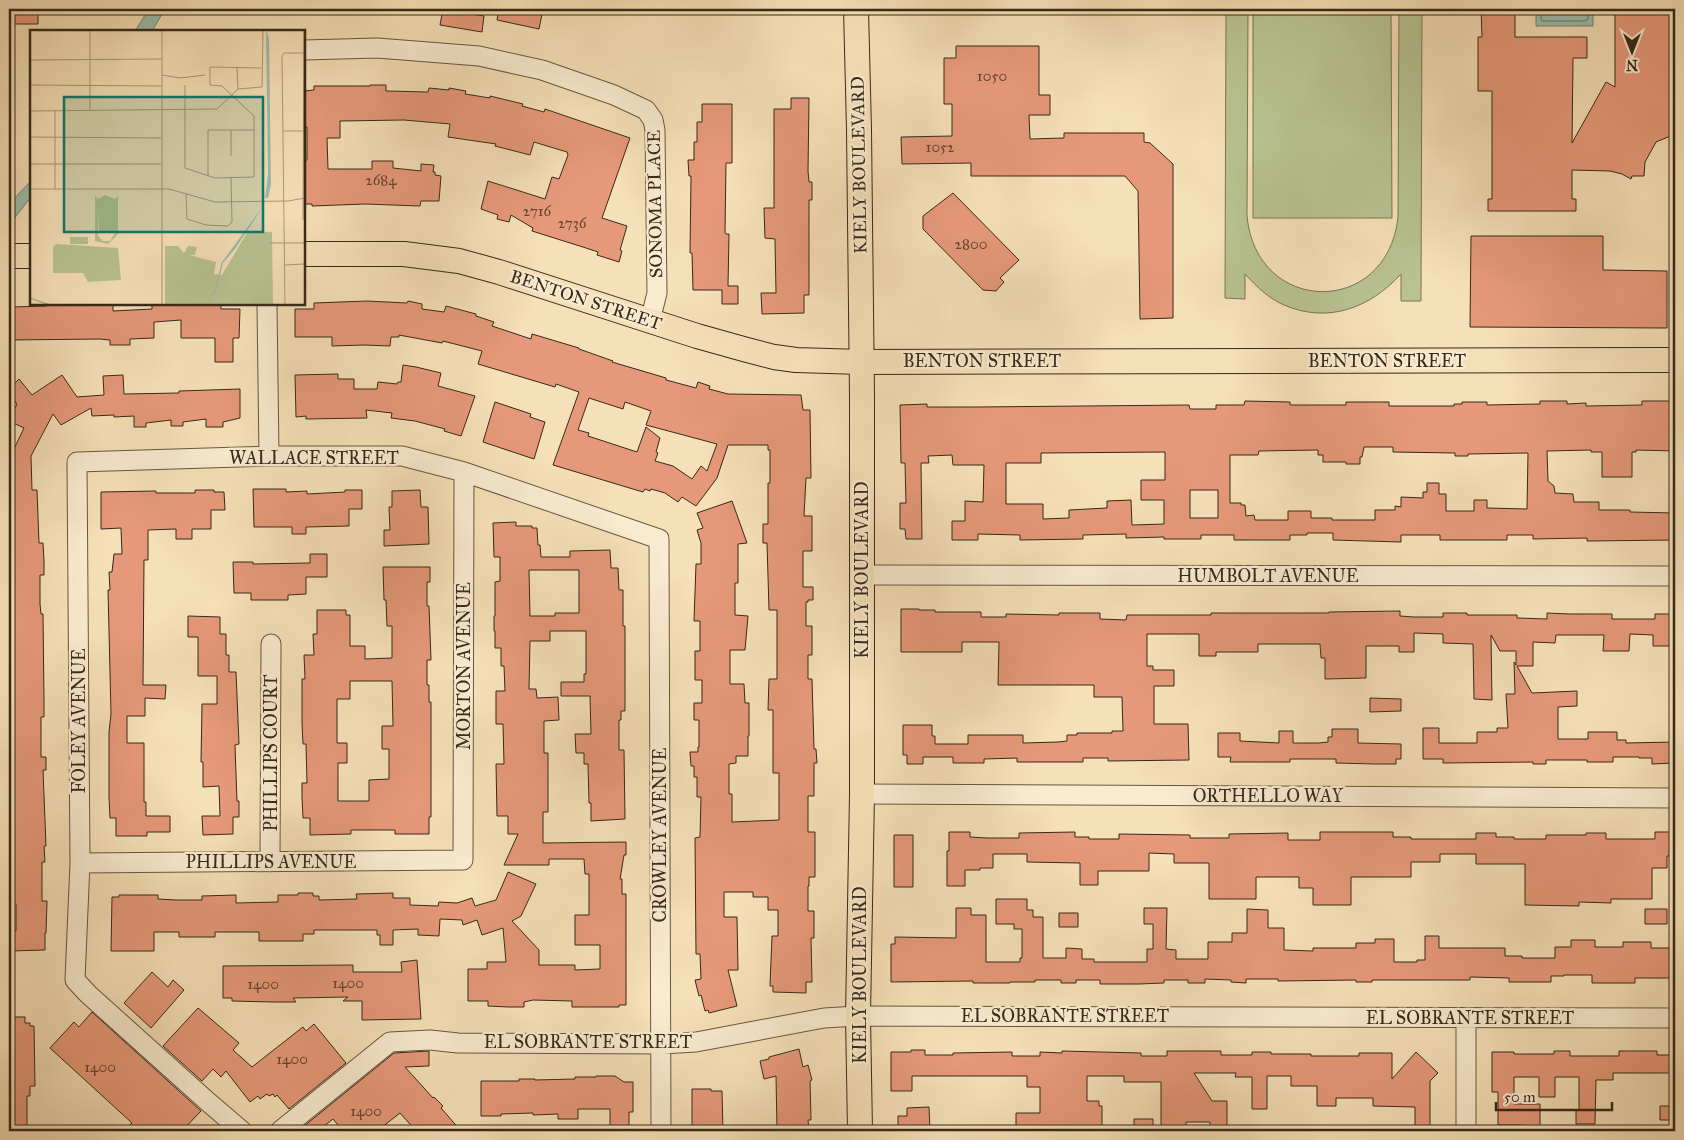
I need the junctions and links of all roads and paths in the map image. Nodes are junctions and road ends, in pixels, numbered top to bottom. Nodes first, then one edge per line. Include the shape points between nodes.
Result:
1 (856, 9) edge
2 (305, 50) edge
3 (305, 254) edge
4 (9, 256) edge
5 (30, 256) edge
6 (268, 305) edge
7 (650, 321) junction
8 (1675, 360) edge
9 (861, 362) junction
10 (269, 456) junction
11 (78, 462) joint
12 (464, 472) junction
13 (658, 539) joint
14 (861, 575) junction
15 (1675, 576) edge
16 (271, 644) dead end
17 (862, 794) junction
18 (1675, 798) edge
19 (463, 860) joint
20 (270, 862) junction
21 (80, 863) junction
22 (858, 1016) junction
23 (1466, 1018) junction
24 (1675, 1018) edge
25 (662, 1044) junction
26 (242, 1131) edge
27 (280, 1131) edge
28 (661, 1131) edge
29 (860, 1131) edge
30 (1466, 1131) edge

1 - 9 main road, KIELY BOULEVARD
2 - 7 street, SONOMA PLACE via 378,48 479,56 542,70 614,94 646,110 655,130 657,293
3 - 7 main road, BENTON STREET via 404,254 459,261
4 - 5 main road
6 - 10 street
7 - 9 main road, BENTON STREET via 774,357
8 - 9 main road, BENTON STREET
9 - 14 main road, KIELY BOULEVARD
10 - 11 street, WALLACE STREET
10 - 12 street, WALLACE STREET via 402,456
11 - 21 street, FOLEY AVENUE
12 - 13 street, WALLACE STREET
12 - 19 street, MORTON AVENUE
13 - 25 street, CROWLEY AVENUE
14 - 15 street, HUMBOLT AVENUE
14 - 17 main road, KIELY BOULEVARD
16 - 20 street, PHILLIPS COURT
17 - 18 street, ORTHELLO WAY
17 - 22 main road, KIELY BOULEVARD
19 - 20 street, PHILLIPS AVENUE
20 - 21 street, PHILLIPS AVENUE
21 - 26 street, FOLEY AVENUE via 75,980
22 - 23 street, EL SOBRANTE STREET
22 - 25 street, EL SOBRANTE STREET via 824,1018 696,1042
22 - 29 main road, KIELY BOULEVARD
23 - 24 street, EL SOBRANTE STREET
23 - 30 street
25 - 27 street, EL SOBRANTE STREET via 390,1042
25 - 28 street, CROWLEY AVENUE

